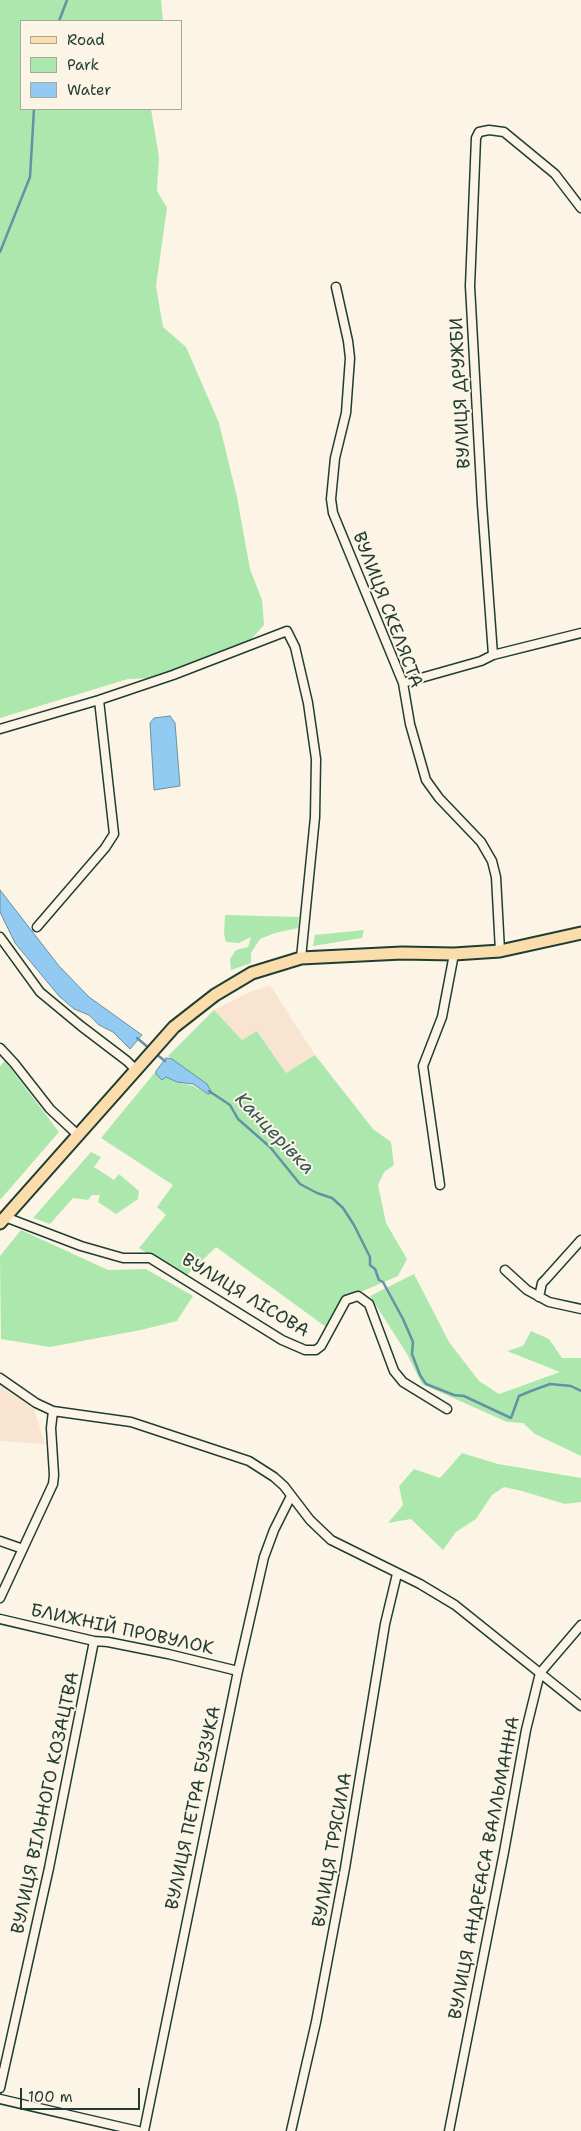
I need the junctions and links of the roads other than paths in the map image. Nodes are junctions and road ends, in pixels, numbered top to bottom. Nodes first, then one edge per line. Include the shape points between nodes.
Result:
1 (581, 208) edge
2 (336, 287) dead end
3 (581, 633) edge
4 (493, 655) junction
5 (404, 683) junction
6 (99, 700) junction
7 (0, 729) edge
8 (36, 927) dead end
9 (581, 933) edge
10 (0, 937) edge
11 (500, 950) junction
12 (454, 954) junction
13 (301, 958) junction
14 (0, 1048) edge
15 (136, 1070) junction
16 (78, 1136) junction
17 (440, 1185) dead end
18 (2, 1220) edge
19 (581, 1240) edge
20 (505, 1270) dead end
21 (539, 1296) junction
22 (581, 1309) edge
23 (0, 1378) edge
24 (447, 1409) dead end
25 (53, 1411) junction
26 (291, 1496) junction
27 (0, 1541) edge
28 (23, 1549) junction
29 (397, 1574) junction
30 (0, 1598) edge
31 (0, 1619) edge
32 (581, 1626) edge
33 (94, 1641) junction
34 (238, 1671) junction
35 (540, 1673) junction
36 (581, 1706) edge
37 (0, 2088) edge
38 (0, 2100) edge
39 (117, 2129) edge
40 (138, 2131) edge
41 (144, 2131) edge
42 (291, 2131) edge
43 (449, 2131) edge

1 - 4 street, ВУЛИЦЯ ДРУЖБИ via 555,174 502,131 482,131 476,138 470,286
2 - 5 street, ВУЛИЦЯ СКЕЛЯСТА via 350,364 346,413 334,458 331,504
3 - 4 street
4 - 5 street
5 - 11 street, ВУЛИЦЯ СКЕЛЯСТА via 410,724 426,780 481,842 492,861 496,877
6 - 7 street
6 - 8 street via 114,834
6 - 13 street via 287,630 295,647 308,703 316,759 315,817
9 - 11 main road
10 - 15 street via 40,992
11 - 12 main road
12 - 13 main road
12 - 17 street via 442,1017 423,1066
13 - 15 main road via 252,974 215,995 174,1027
14 - 16 street via 50,1109
15 - 16 main road
16 - 18 main road
18 - 24 street, ВУЛИЦЯ ЛІСОВА via 123,1258 150,1258 282,1340 305,1350 316,1350 321,1346 346,1300 358,1296 369,1304 394,1371 403,1382
19 - 21 street via 542,1283
20 - 21 street via 527,1290
21 - 22 street via 561,1306
23 - 25 street
25 - 26 street via 131,1422 249,1461 274,1477
25 - 28 street via 53,1484
26 - 29 street via 331,1540
26 - 34 street, ВУЛИЦЯ ПЕТРА БУЗУКА via 264,1558
27 - 28 street
28 - 30 street
29 - 35 street via 460,1608
29 - 42 street, ВУЛИЦЯ ТРЯСИЛА via 385,1624 344,1877
31 - 33 street, БЛИЖНІЙ ПРОВУЛОК
32 - 35 street, ВУЛИЦЯ АНДРЕАСА ВАЛЛЬМАННА
33 - 34 street, БЛИЖНІЙ ПРОВУЛОК
33 - 37 street, ВУЛИЦЯ ВІЛЬНОГО КОЗАЦТВА via 49,1868
34 - 41 street, ВУЛИЦЯ ПЕТРА БУЗУКА
35 - 36 street
35 - 43 street, ВУЛИЦЯ АНДРЕАСА ВАЛЛЬМАННА via 524,1739
38 - 39 street
39 - 40 street

